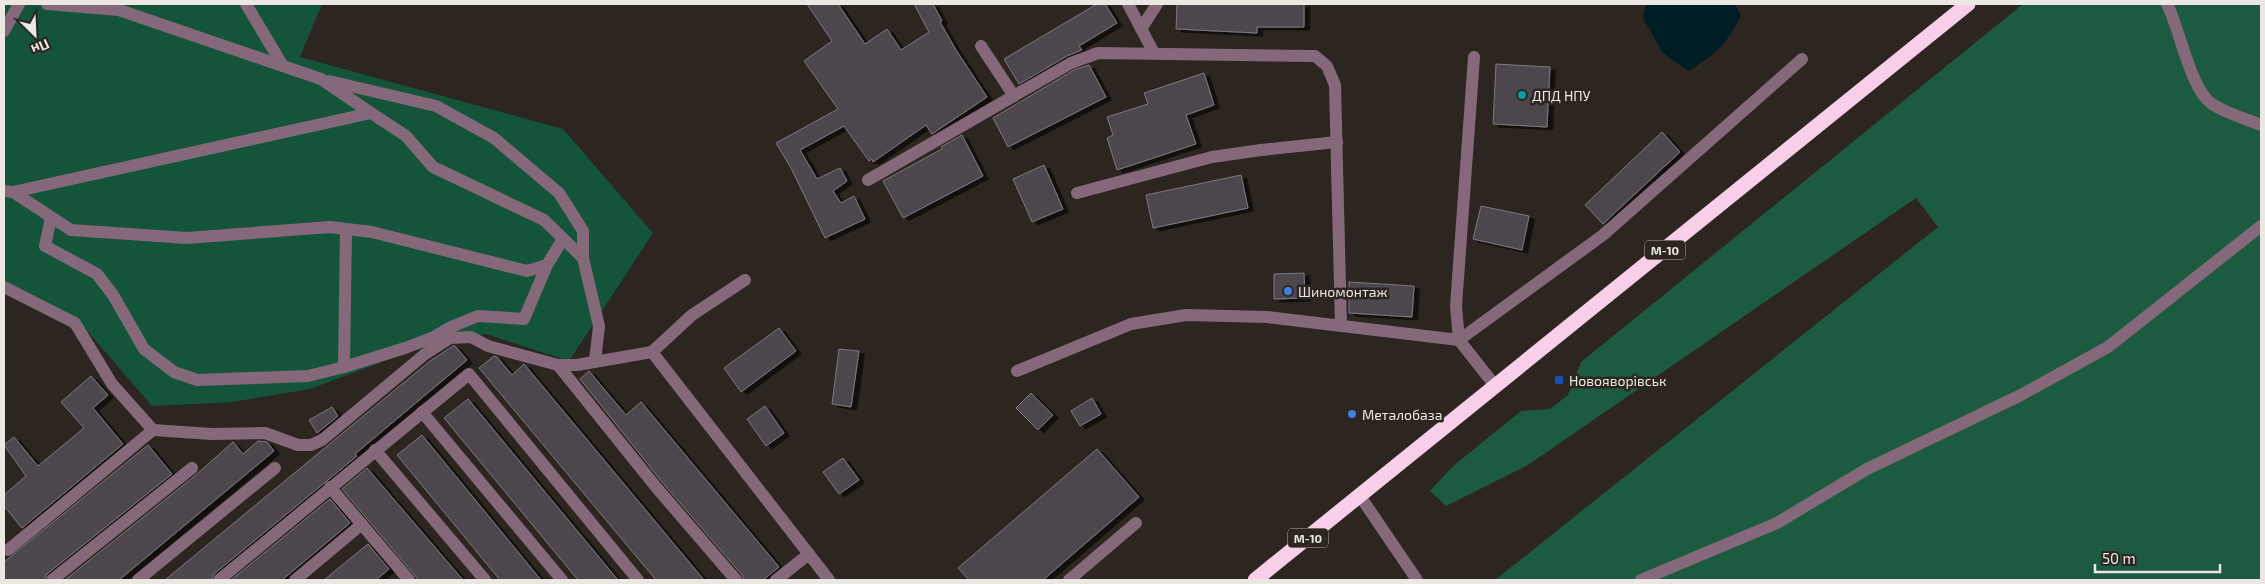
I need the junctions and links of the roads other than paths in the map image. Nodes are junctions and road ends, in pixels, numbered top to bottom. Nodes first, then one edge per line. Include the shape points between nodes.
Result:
1 (19, 4) edge
2 (47, 4) edge
3 (246, 4) edge
4 (1128, 4) edge
5 (1157, 4) edge
6 (1968, 4) edge
7 (2167, 4) edge
8 (1142, 29) junction
9 (4, 31) edge
10 (981, 46) dead end
11 (1154, 53) junction
12 (1474, 57) dead end
13 (1802, 59) dead end
14 (283, 66) junction
15 (321, 79) junction
16 (1014, 96) junction
17 (371, 113) junction
18 (2261, 125) edge
19 (1337, 142) junction
20 (868, 180) dead end
21 (8, 192) edge
22 (1077, 193) dead end
23 (51, 218) junction
24 (2261, 226) edge
25 (346, 229) junction
26 (563, 239) junction
27 (582, 258) junction
28 (547, 265) junction
29 (745, 280) dead end
30 (4, 287) edge
31 (1341, 326) junction
32 (1459, 340) junction
33 (652, 352) junction
34 (595, 361) junction
35 (558, 366) junction
36 (344, 367) junction
37 (1016, 371) dead end
38 (1496, 387) junction
39 (422, 412) junction
40 (153, 430) junction
41 (375, 450) junction
42 (192, 468) dead end
43 (275, 468) dead end
44 (330, 487) junction
45 (1360, 496) junction
46 (1136, 523) dead end
47 (362, 524) junction
48 (8, 550) dead end
49 (810, 554) junction
50 (402, 578) edge
51 (52, 580) edge
52 (138, 580) edge
53 (219, 580) edge
54 (295, 580) edge
55 (485, 580) edge
56 (562, 580) edge
57 (638, 580) edge
58 (736, 580) edge
59 (776, 580) edge
60 (829, 580) edge
61 (1069, 580) edge
62 (1255, 580) edge
63 (1416, 580) edge
64 (1641, 580) edge

1 - 9 street
2 - 14 street via 119,10
3 - 14 street
4 - 8 street
5 - 8 street
6 - 38 highway, М-10
7 - 18 street via 2195,82 2211,104
8 - 11 street
10 - 16 street
11 - 16 street via 1098,53 1071,63
11 - 19 street via 1316,56 1327,66 1335,85
12 - 32 street via 1456,306
13 - 32 street via 1603,235
14 - 15 street
15 - 17 street
15 - 27 street via 436,106 494,138 559,193 583,231
16 - 20 street
17 - 21 street
17 - 26 street via 406,136 432,167 544,220
19 - 22 street via 1212,157
19 - 31 street
21 - 23 street
23 - 25 street via 71,230 186,238 330,227
23 - 36 street via 45,246 97,274 144,349 174,372 197,380 308,376
24 - 64 street via 2108,347 2019,396 1867,469 1777,523
25 - 28 street via 398,238 527,270
25 - 36 street
26 - 27 street
26 - 28 street
27 - 34 street via 599,326
28 - 36 street via 524,319 478,316 434,337
29 - 33 street via 692,315
30 - 40 street via 74,323 112,384
31 - 32 street
31 - 37 street via 1268,318 1186,315 1131,324
32 - 38 street
33 - 34 street
33 - 49 street
34 - 35 street
35 - 40 street via 488,346 471,337 450,338 425,354 322,440 311,445 298,445 265,433
35 - 58 street
38 - 45 highway, М-10
39 - 41 street
39 - 56 street
39 - 57 street via 469,374
40 - 48 street
41 - 44 street
41 - 55 street
42 - 51 street
43 - 52 street
44 - 47 street
44 - 53 street
45 - 62 highway, М-10
45 - 63 street
46 - 61 street
47 - 50 street
47 - 54 street
49 - 59 street
49 - 60 street

